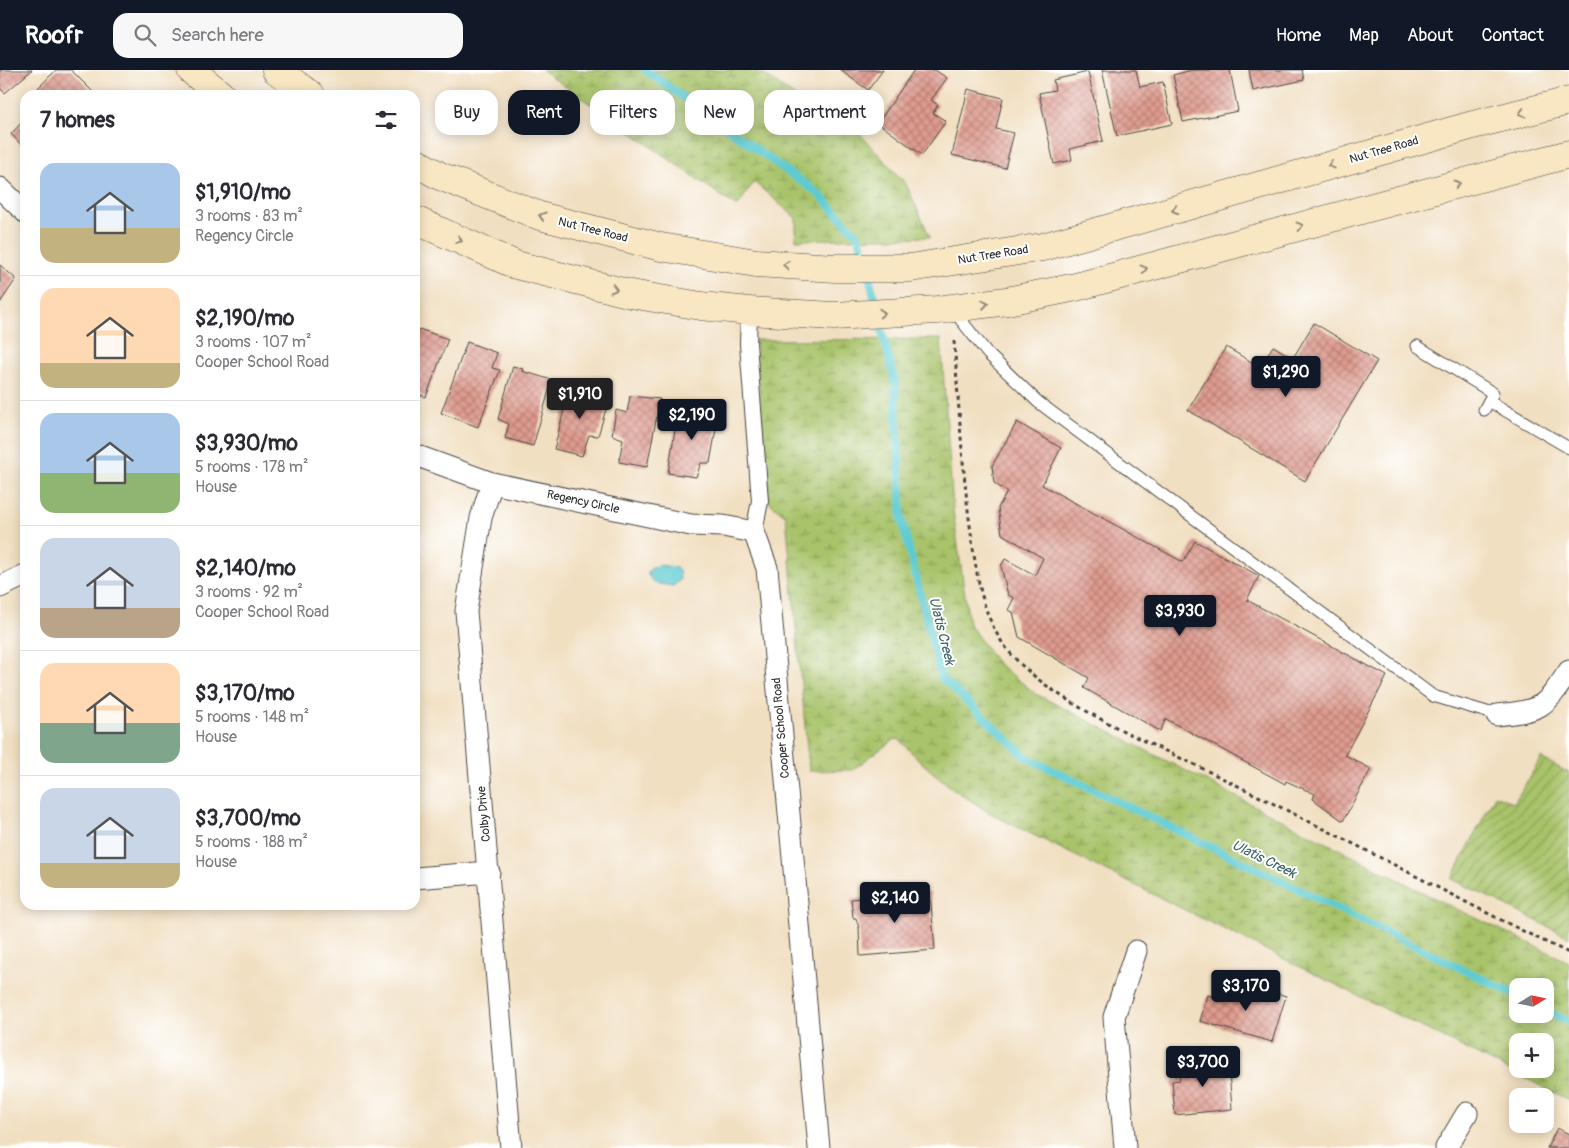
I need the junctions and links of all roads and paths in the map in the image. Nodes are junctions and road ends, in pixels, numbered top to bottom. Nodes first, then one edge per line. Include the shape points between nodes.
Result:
1 (191, 70) edge
2 (276, 70) edge
3 (215, 90) edge
4 (304, 90) edge
5 (1569, 101) edge
6 (1569, 154) edge
7 (420, 165) edge
8 (0, 188) edge
9 (20, 207) edge
10 (420, 222) edge
11 (944, 309) junction
12 (749, 311) junction
13 (1417, 346) dead end
14 (1569, 448) edge
15 (420, 457) edge
16 (492, 483) junction
17 (754, 532) junction
18 (20, 577) edge
19 (0, 587) edge
20 (1569, 671) edge
21 (1498, 714) joint
22 (489, 872) junction
23 (420, 878) edge
24 (1136, 951) dead end
25 (1569, 953) edge
26 (1467, 1113) dead end
27 (511, 1148) edge
28 (818, 1148) edge
29 (1125, 1148) edge
30 (1446, 1148) edge

1 - 3 main road
2 - 4 main road
5 -> 7 main road, Nut Tree Road via 1473,125 1043,247 910,268 756,263 661,247 540,216
11 -> 6 main road via 1076,287
8 - 9 street
10 -> 12 main road via 516,265 631,294
12 -> 11 main road via 834,316
11 - 21 lane via 1038,402 1433,696
11 - 25 path via 974,560 988,616 1012,654 1029,671 1073,703 1110,724
12 - 17 street via 748,344 760,501
13 - 14 lane via 1494,393 1486,405
15 - 16 street, Regency Circle
16 - 17 street, Regency Circle via 691,526 723,526
16 - 22 street, Colby Drive via 481,518 466,611
17 - 28 street, Cooper School Road via 767,568
18 - 19 street
20 - 21 street via 1548,702 1526,712
22 - 23 street
22 - 27 street, Colby Drive
24 - 29 street via 1114,1017
26 - 30 street

